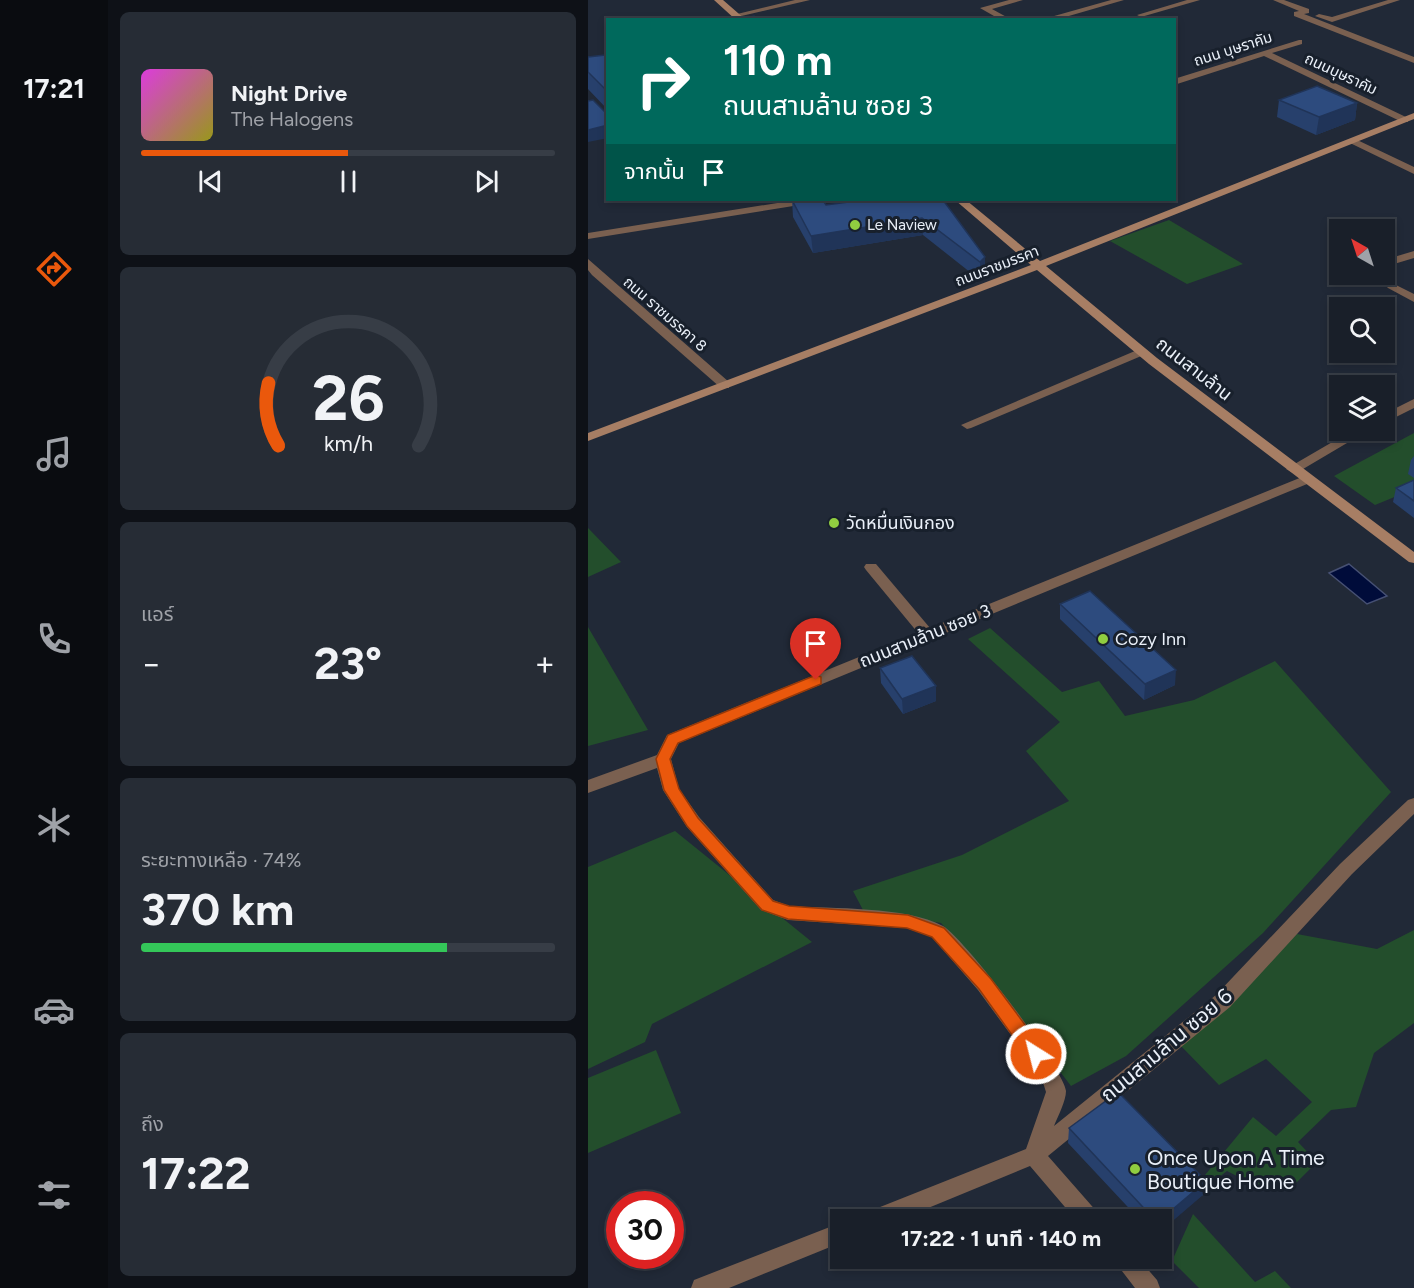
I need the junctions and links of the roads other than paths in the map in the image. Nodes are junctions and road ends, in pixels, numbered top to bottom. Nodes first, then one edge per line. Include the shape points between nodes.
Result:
1 (718, 0) edge
2 (806, 0) edge
3 (1019, 0) edge
4 (1120, 0) edge
5 (1196, 0) edge
6 (1277, 0) edge
7 (1396, 0) edge
8 (1306, 11) junction
9 (1141, 15) dead end
10 (739, 17) edge
11 (1004, 18) edge
12 (1052, 18) edge
13 (1299, 42) dead end
14 (1264, 53) junction
15 (1414, 60) edge
16 (1176, 81) edge
17 (1410, 118) edge
18 (1353, 141) junction
19 (1414, 171) edge
20 (806, 201) edge
21 (961, 201) edge
22 (588, 236) edge
23 (1414, 254) edge
24 (1395, 260) edge
25 (588, 262) edge
26 (1040, 265) junction
27 (592, 275) edge
28 (1392, 286) dead end
29 (1414, 299) edge
30 (1142, 352) junction
31 (725, 385) junction
32 (1414, 403) edge
33 (1395, 413) edge
34 (967, 425) dead end
35 (588, 438) edge
36 (1343, 441) edge
37 (1293, 469) junction
38 (1307, 479) junction
39 (1414, 559) edge
40 (871, 567) dead end
41 (928, 635) junction
42 (663, 759) junction
43 (588, 788) edge
44 (1414, 804) edge
45 (1034, 1155) junction
46 (900, 1209) edge
47 (1081, 1209) edge
48 (830, 1237) edge
49 (1133, 1269) edge
50 (702, 1288) edge
51 (1149, 1288) edge

1 - 10 street
2 - 10 street
3 - 11 street via 984,8
4 - 12 street
5 - 9 street
6 - 8 street
7 - 8 street via 1332,20
8 - 15 street via 1297,14
13 - 14 street, ถนน บุษราคัม
14 - 16 street, ถนน บุษราคัม
14 - 17 street, ถนนบุษราคัม
17 - 18 street, ถนนราชมรรคา
18 - 19 street
18 - 26 street, ถนนราชมรรคา
20 - 22 street
21 - 26 street, ถนนสามล้าน
23 - 24 street
25 - 27 street, ถนน ราชมรรคา 8
26 - 30 street, ถนนสามล้าน
26 - 31 street, ถนนราชมรรคา
27 - 31 street, ถนน ราชมรรคา 8
28 - 29 street
30 - 34 street
30 - 37 street, ถนนสามล้าน
31 - 35 street, ถนนราชมรรคา
32 - 33 street
36 - 37 street
37 - 38 street, ถนนสามล้าน
38 - 39 street, ถนนสามล้าน
38 - 41 street, ถนนสามล้าน ซอย 3
40 - 41 street
41 - 42 street, ถนนสามล้าน ซอย 3 via 673,739
42 - 43 street
42 - 45 street via 671,790 693,822 767,905 788,913 908,921 938,932 985,984 1049,1072 1056,1092
44 - 45 street, ถนนสามล้าน ซอย 6 via 1223,1001
45 - 46 street, ถนนสามล้าน ซอย 6
45 - 47 street
48 - 50 street
49 - 51 street

